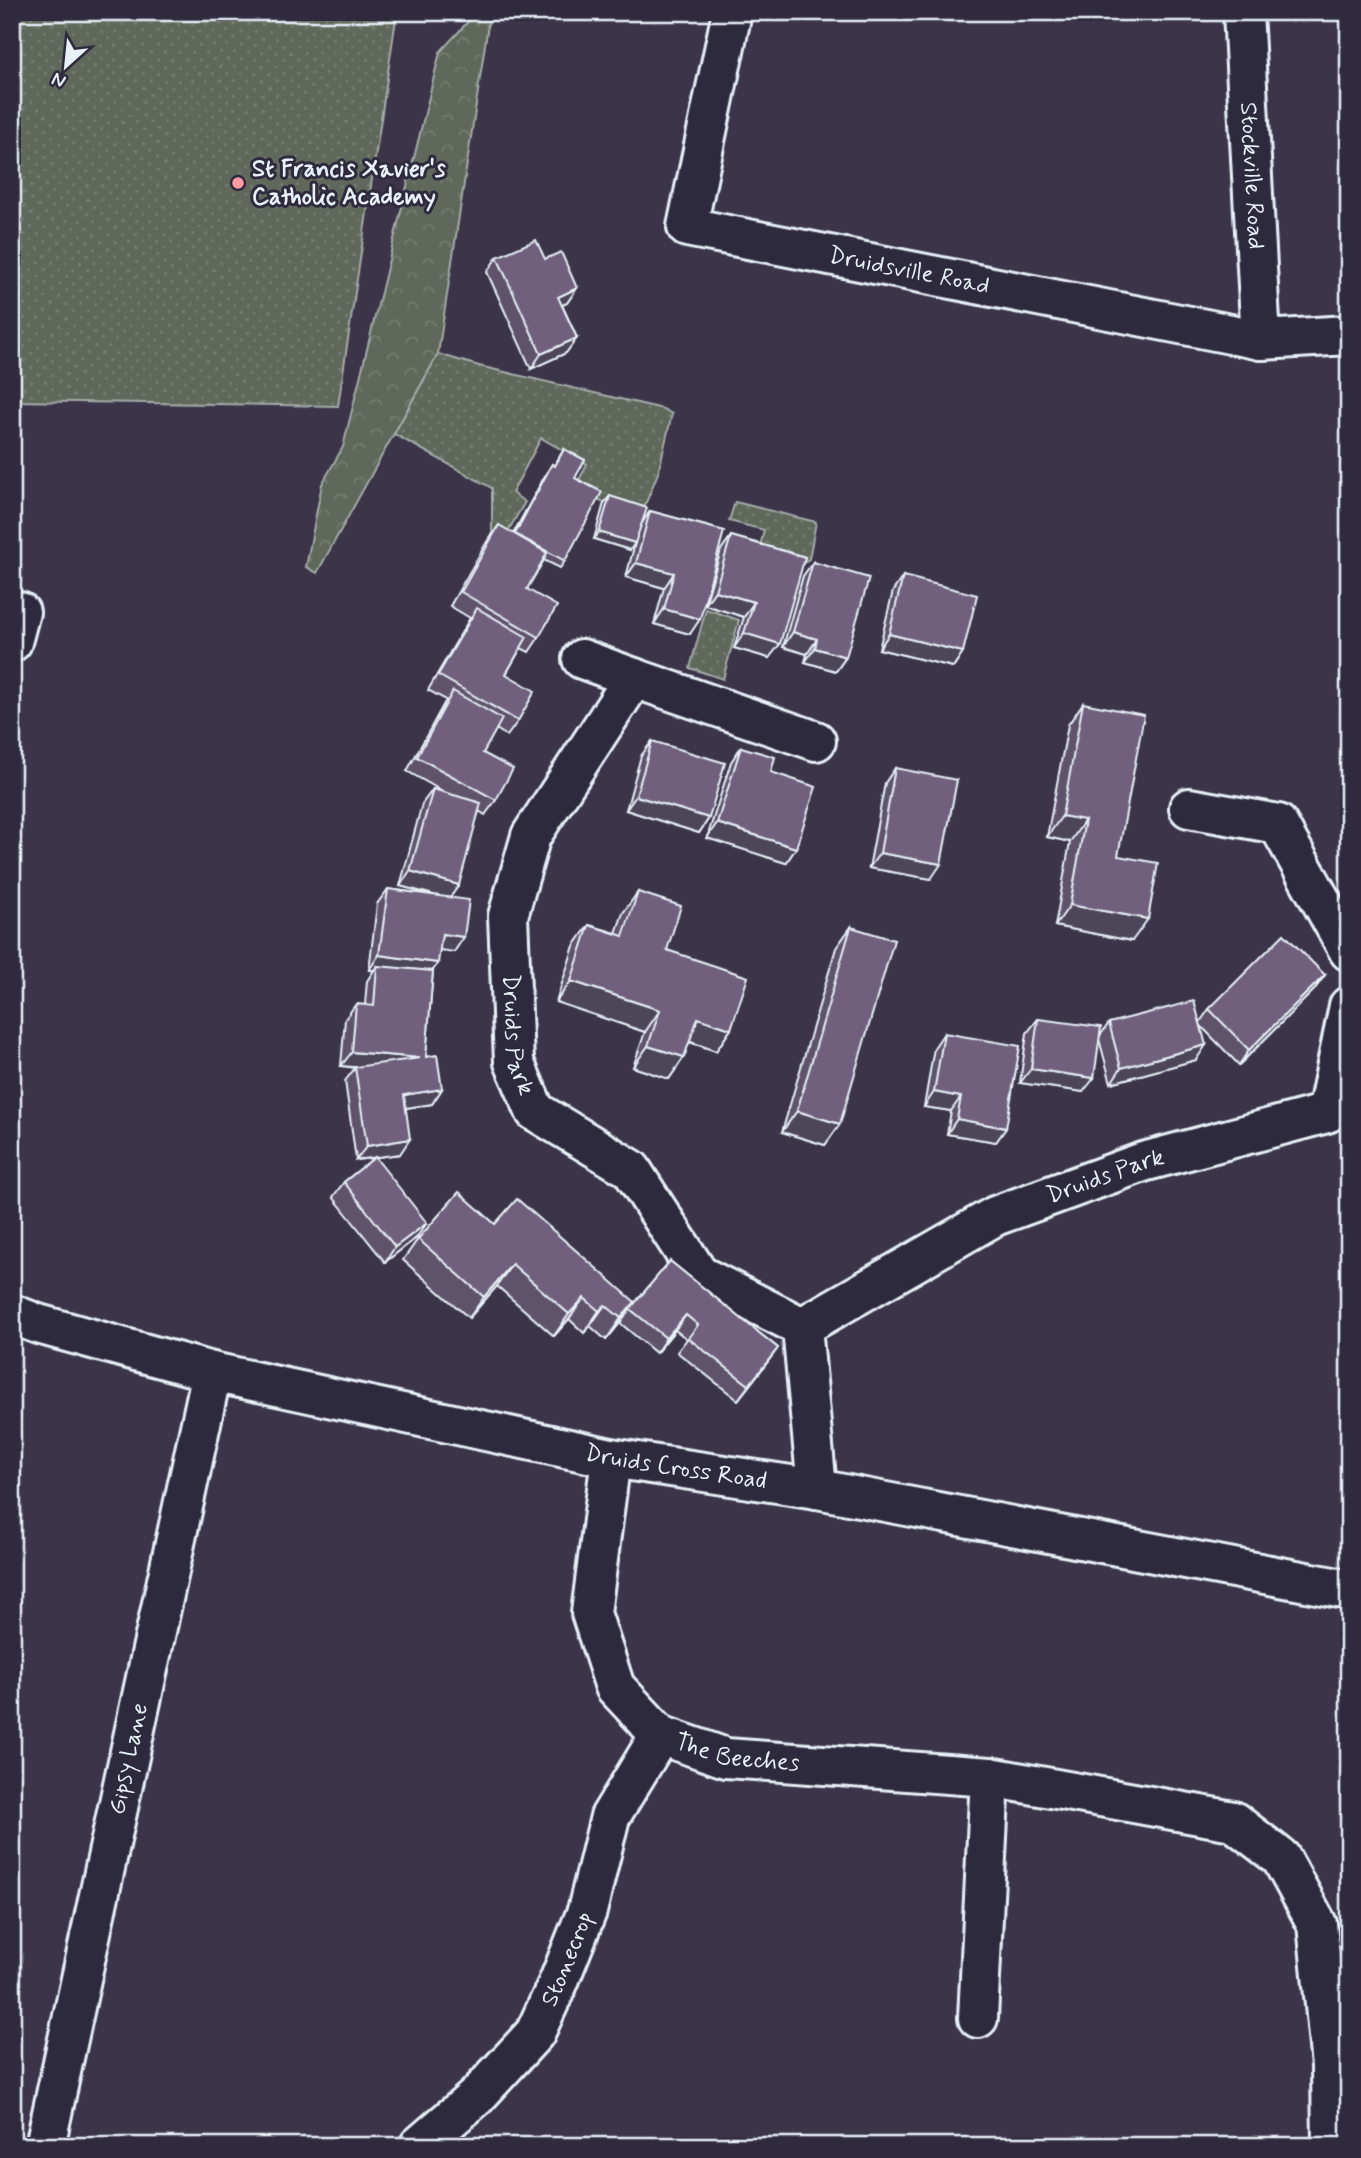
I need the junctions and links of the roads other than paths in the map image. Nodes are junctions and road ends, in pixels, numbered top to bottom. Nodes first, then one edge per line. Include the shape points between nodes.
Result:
1 (732, 12) edge
2 (1243, 12) edge
3 (1349, 335) edge
4 (1261, 340) junction
5 (582, 659) dead end
6 (634, 678) junction
7 (816, 741) dead end
8 (1189, 808) dead end
9 (1349, 951) edge
10 (1349, 1006) edge
11 (12, 1314) edge
12 (802, 1327) junction
13 (212, 1372) junction
14 (611, 1458) junction
15 (817, 1489) junction
16 (1349, 1590) edge
17 (660, 1735) junction
18 (990, 1777) junction
19 (978, 2018) dead end
20 (45, 2146) edge
21 (419, 2146) edge
22 (1332, 2146) edge

1 - 4 street, Druidsville Road via 687,227
2 - 4 street, Stockville Road
3 - 4 street, Druidsville Road
5 - 6 street
6 - 7 street
6 - 12 street, Druids Park via 531,836 508,916 514,1062 535,1111 631,1169 699,1275
8 - 9 street via 1278,824
10 - 12 street, Druids Park via 1327,1113 1143,1163 995,1216
11 - 13 street, Druids Cross Road
12 - 15 street
13 - 14 street, Druids Cross Road
13 - 20 street, Gipsy Lane
14 - 15 street, Druids Cross Road
14 - 17 street, The Beeches via 591,1613 615,1687
15 - 16 street, Druids Cross Road
17 - 18 street, The Beeches via 726,1758
17 - 21 street, Stonecrop via 610,1817 587,1911 535,2033 477,2096
18 - 19 street
18 - 22 street, The Beeches via 1233,1821 1281,1858 1317,1924 1331,2066

